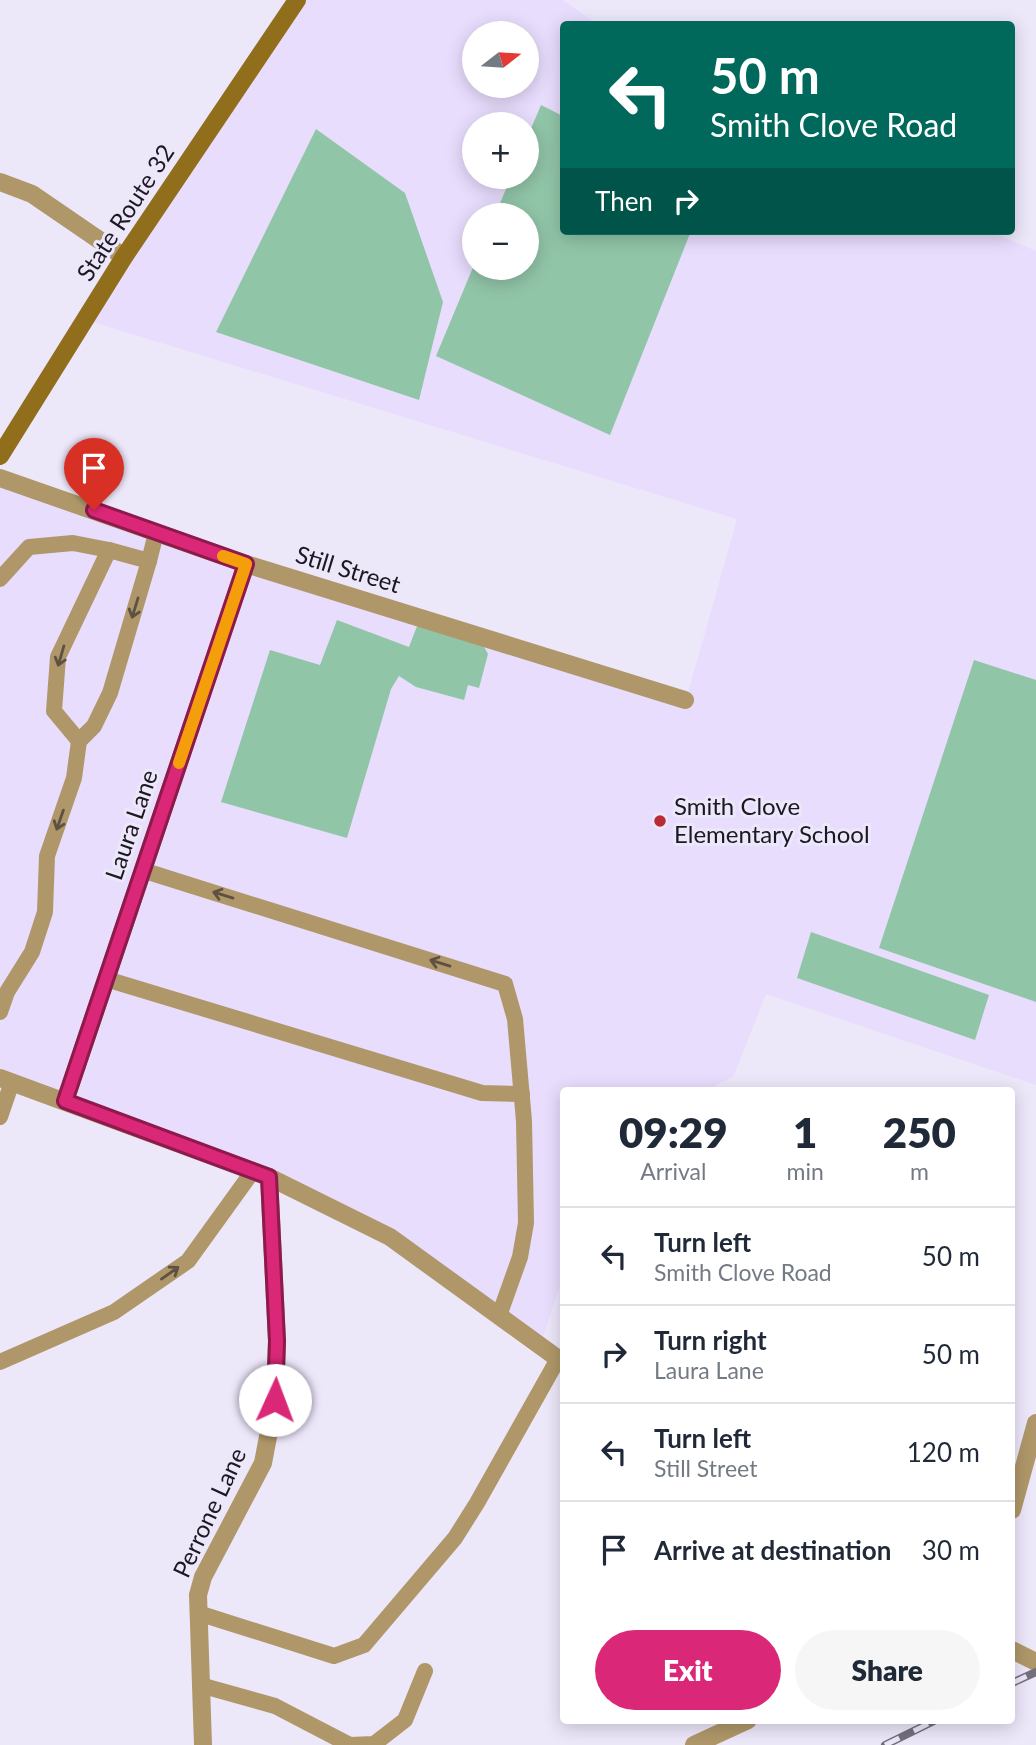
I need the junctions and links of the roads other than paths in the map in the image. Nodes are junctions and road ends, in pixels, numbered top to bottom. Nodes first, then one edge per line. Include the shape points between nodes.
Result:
1 (296, 0) edge
2 (0, 182) edge
3 (124, 257) junction
4 (0, 456) edge
5 (0, 478) edge
6 (156, 533) junction
7 (109, 550) junction
8 (149, 561) junction
9 (246, 564) junction
10 (0, 579) edge
11 (685, 700) dead end
12 (79, 741) junction
13 (142, 870) junction
14 (106, 979) junction
15 (0, 1012) edge
16 (6, 1080) edge
17 (522, 1094) junction
18 (65, 1101) junction
19 (0, 1117) edge
20 (261, 1174) junction
21 (499, 1315) junction
22 (560, 1360) edge
23 (0, 1362) edge
24 (560, 1363) edge
25 (1036, 1423) edge
26 (1015, 1499) edge
27 (198, 1613) junction
28 (1015, 1652) edge
29 (1036, 1662) edge
30 (425, 1671) dead end
31 (200, 1685) junction
32 (739, 1724) edge
33 (202, 1745) edge
34 (694, 1745) edge

1 - 3 main road, State Route 32
2 - 3 street via 59,210
3 - 4 main road, State Route 32
5 - 6 street, Still Street
6 - 8 lane
6 - 9 street, Still Street
7 - 8 lane
7 - 10 lane via 67,543 29,547
7 -> 12 lane via 58,657 54,711
8 -> 12 lane via 110,693 94,726
9 - 11 street, Still Street
9 - 13 street, Laura Lane
12 -> 15 lane via 74,778 47,856 45,912 32,952
13 - 14 street, Laura Lane
17 -> 13 lane via 515,1019 505,984
14 - 17 lane via 482,1093
14 - 18 street, Laura Lane
16 - 18 street
16 - 19 lane
17 - 21 lane via 526,1223 520,1257
18 - 20 street
20 - 21 street via 390,1237
23 -> 20 lane via 114,1312 188,1261
20 - 27 street, Perrone Lane via 277,1341 275,1400 263,1463 203,1577
21 - 22 street
24 - 27 lane via 454,1538 364,1645 334,1656
25 - 26 street
27 - 31 street, Perrone Lane
28 - 29 street
30 - 31 lane via 405,1720 374,1744 350,1745 275,1706
31 - 33 street, Perrone Lane
32 - 34 street

